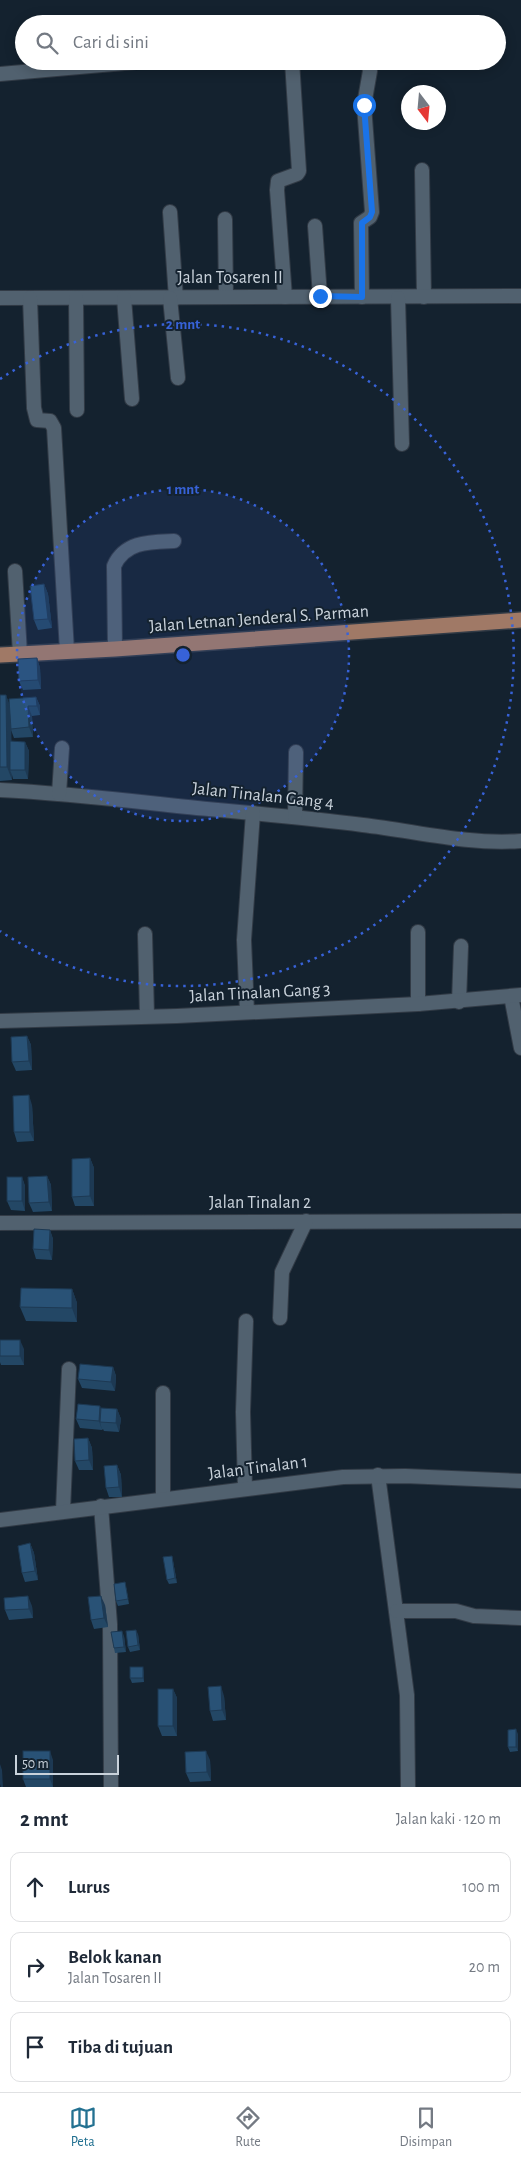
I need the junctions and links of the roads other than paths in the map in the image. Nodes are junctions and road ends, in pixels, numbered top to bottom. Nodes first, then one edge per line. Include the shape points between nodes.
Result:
1 (45, 70) edge
2 (293, 70) edge
3 (370, 70) edge
4 (0, 74) edge
5 (422, 170) dead end
6 (170, 212) dead end
7 (225, 220) dead end
8 (315, 226) dead end
9 (320, 296) junction
10 (521, 296) edge
11 (226, 297) junction
12 (285, 297) junction
13 (362, 297) junction
14 (424, 297) junction
15 (0, 298) edge
16 (30, 298) junction
17 (76, 298) junction
18 (124, 298) junction
19 (173, 298) junction
20 (398, 298) junction
21 (178, 378) dead end
22 (132, 399) dead end
23 (77, 410) dead end
24 (402, 444) dead end
25 (174, 541) dead end
26 (15, 571) dead end
27 (521, 620) edge
28 (114, 649) junction
29 (67, 651) junction
30 (20, 654) junction
31 (0, 655) edge
32 (62, 748) dead end
33 (296, 752) dead end
34 (0, 790) edge
35 (59, 794) junction
36 (253, 813) junction
37 (295, 817) junction
38 (521, 841) edge
39 (418, 932) dead end
40 (145, 934) dead end
41 (461, 946) dead end
42 (516, 995) edge
43 (459, 1002) junction
44 (418, 1004) junction
45 (247, 1012) junction
46 (147, 1016) junction
47 (0, 1021) edge
48 (521, 1048) edge
49 (521, 1221) edge
50 (306, 1222) junction
51 (0, 1224) edge
52 (280, 1318) dead end
53 (246, 1322) dead end
54 (69, 1369) dead end
55 (162, 1393) dead end
56 (378, 1475) junction
57 (521, 1481) edge
58 (245, 1488) junction
59 (163, 1498) junction
60 (101, 1506) junction
61 (63, 1511) junction
62 (0, 1520) edge
63 (396, 1611) junction
64 (521, 1618) edge
65 (111, 1787) edge
66 (408, 1787) edge

1 - 4 street
2 - 12 street via 299,171 278,182 277,190
3 - 13 street via 364,105 372,212 362,223
5 - 14 street
6 - 19 street
7 - 11 street
8 - 9 street
9 - 12 street, Jalan Tosaren II
9 - 13 street, Jalan Tosaren II
10 - 14 street, Jalan Tosaren II
11 - 12 street, Jalan Tosaren II
11 - 19 street, Jalan Tosaren II
13 - 20 street, Jalan Tosaren II
14 - 20 street, Jalan Tosaren II
15 - 16 street, Jalan Tosaren II
16 - 17 street, Jalan Tosaren II
16 - 29 street via 36,417 37,420 50,421 54,428
17 - 18 street, Jalan Tosaren II
17 - 23 street
18 - 19 street, Jalan Tosaren II
18 - 22 street
19 - 21 street
20 - 24 street
25 - 28 street via 143,542 118,556 114,566
26 - 30 street
27 - 28 main road, Jalan Letnan Jenderal S. Parman
28 - 29 main road, Jalan Letnan Jenderal S. Parman
29 - 30 main road, Jalan Letnan Jenderal S. Parman
30 - 31 main road, Jalan Letnan Jenderal S. Parman
32 - 35 street
33 - 37 street
34 - 35 street, Jalan Tinalan Gang 4
35 - 36 street, Jalan Tinalan Gang 4
36 - 37 street, Jalan Tinalan Gang 4
36 - 45 street via 244,940
37 - 38 street, Jalan Tinalan Gang 4 via 436,837 496,843
39 - 44 street
40 - 46 street
41 - 43 street
42 - 43 street, Jalan Tinalan Gang 3
42 - 48 street
43 - 44 street, Jalan Tinalan Gang 3
44 - 45 street, Jalan Tinalan Gang 3
45 - 46 street, Jalan Tinalan Gang 3
46 - 47 street, Jalan Tinalan Gang 3
49 - 50 street, Jalan Tinalan 2
50 - 51 street, Jalan Tinalan 2
50 - 52 street via 282,1272
53 - 58 street
54 - 61 street
55 - 59 street
56 - 57 street, Jalan Tinalan 1
56 - 58 street, Jalan Tinalan 1
56 - 63 street
58 - 59 street, Jalan Tinalan 1
59 - 60 street, Jalan Tinalan 1
60 - 61 street, Jalan Tinalan 1
60 - 65 street via 110,1624
61 - 62 street, Jalan Tinalan 1
63 - 64 street via 456,1610 474,1616
63 - 66 street via 407,1695

